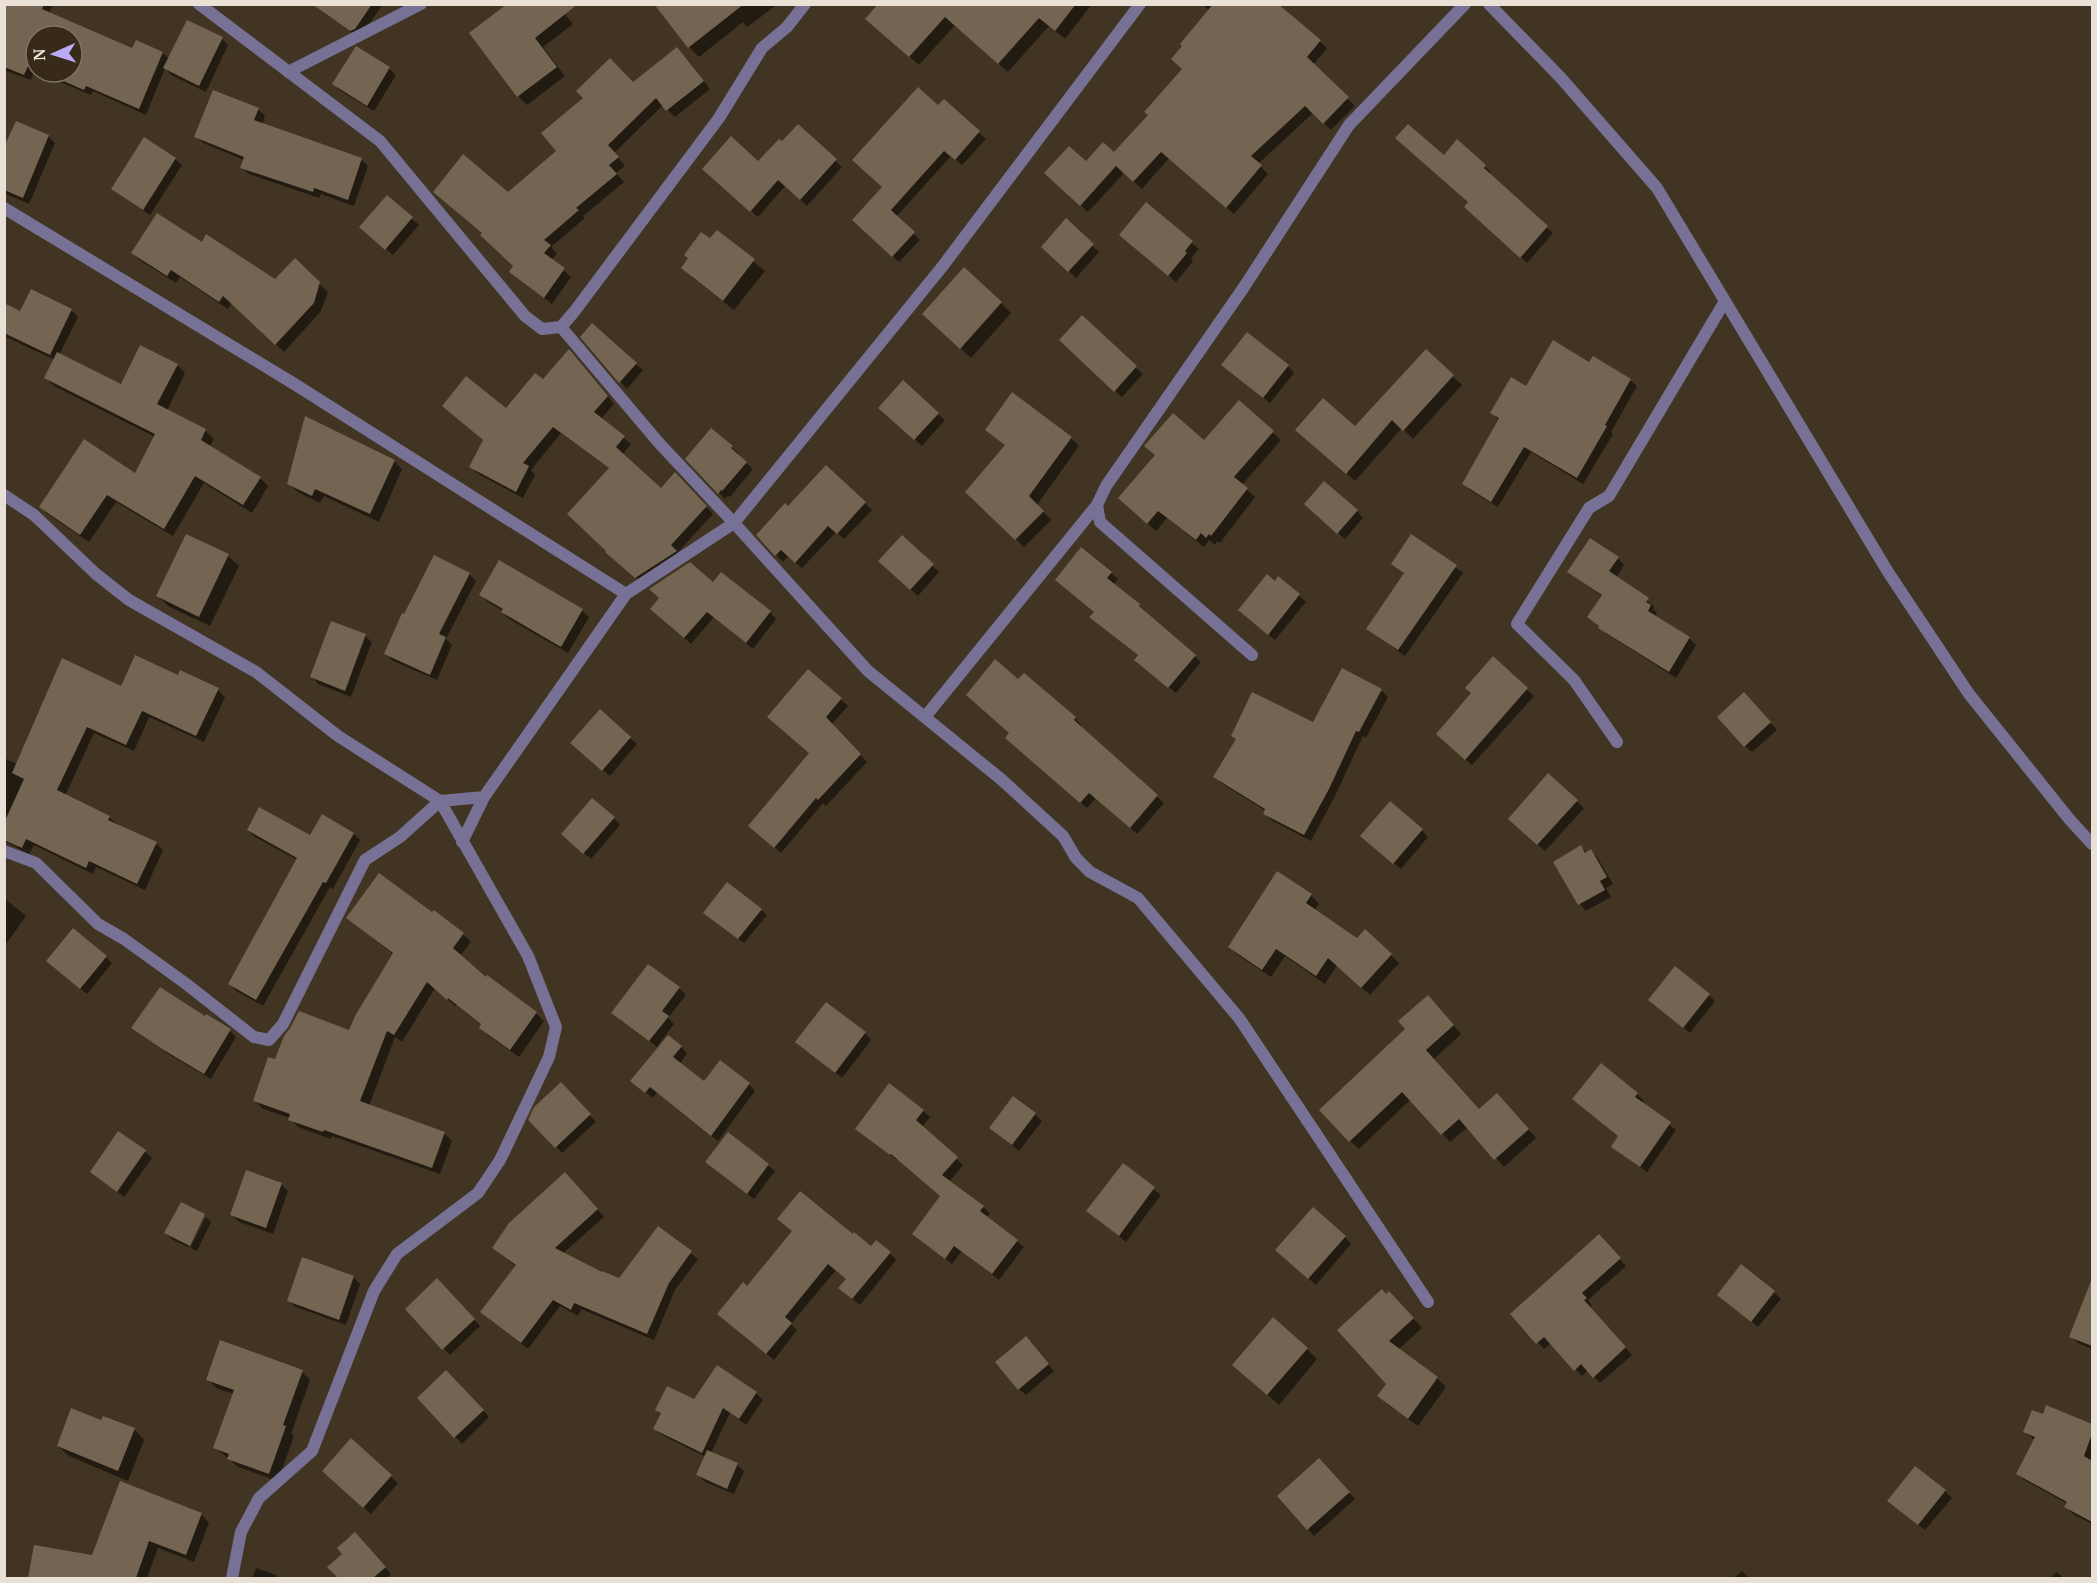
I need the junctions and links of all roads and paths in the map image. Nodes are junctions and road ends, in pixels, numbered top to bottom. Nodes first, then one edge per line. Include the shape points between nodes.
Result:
1 (199, 4) edge
2 (421, 4) edge
3 (805, 4) edge
4 (1140, 4) edge
5 (1465, 4) edge
6 (1489, 4) edge
7 (288, 72) junction
8 (4, 208) edge
9 (1725, 301) junction
10 (561, 327) junction
11 (4, 495) edge
12 (1097, 505) junction
13 (734, 523) junction
14 (626, 594) junction
15 (1252, 655) dead end
16 (925, 717) junction
17 (1617, 742) dead end
18 (484, 797) junction
19 (440, 801) junction
20 (462, 842) junction
21 (2092, 844) edge
22 (4, 851) edge
23 (1428, 1302) dead end
24 (232, 1578) edge

1 - 7 street
2 - 7 street
3 - 10 street via 787,27 762,48 719,118
4 - 13 street via 942,267
5 - 12 street via 1349,125 1245,287 1106,486
6 - 9 street via 1561,78 1657,188
7 - 10 street via 380,141 525,316 542,329
8 - 14 street via 296,385
9 - 17 street via 1609,496 1589,508 1517,624 1574,680
9 - 21 street via 1888,573 1963,685
10 - 13 street via 659,443
11 - 19 street via 34,515 129,600 256,672 338,736
12 - 15 street via 1100,522
12 - 16 street
13 - 14 street
13 - 16 street via 868,671
14 - 18 street
16 - 23 street via 1063,836 1090,872 1138,898 1239,1018
18 - 19 street
18 - 20 street
19 - 20 street
19 - 22 street via 400,837 365,860 283,1024 269,1040 254,1037 185,983 98,924 36,863
20 - 24 street via 528,956 546,997 556,1027 549,1056 500,1160 478,1193 397,1254 374,1291 312,1451 259,1498 241,1533

